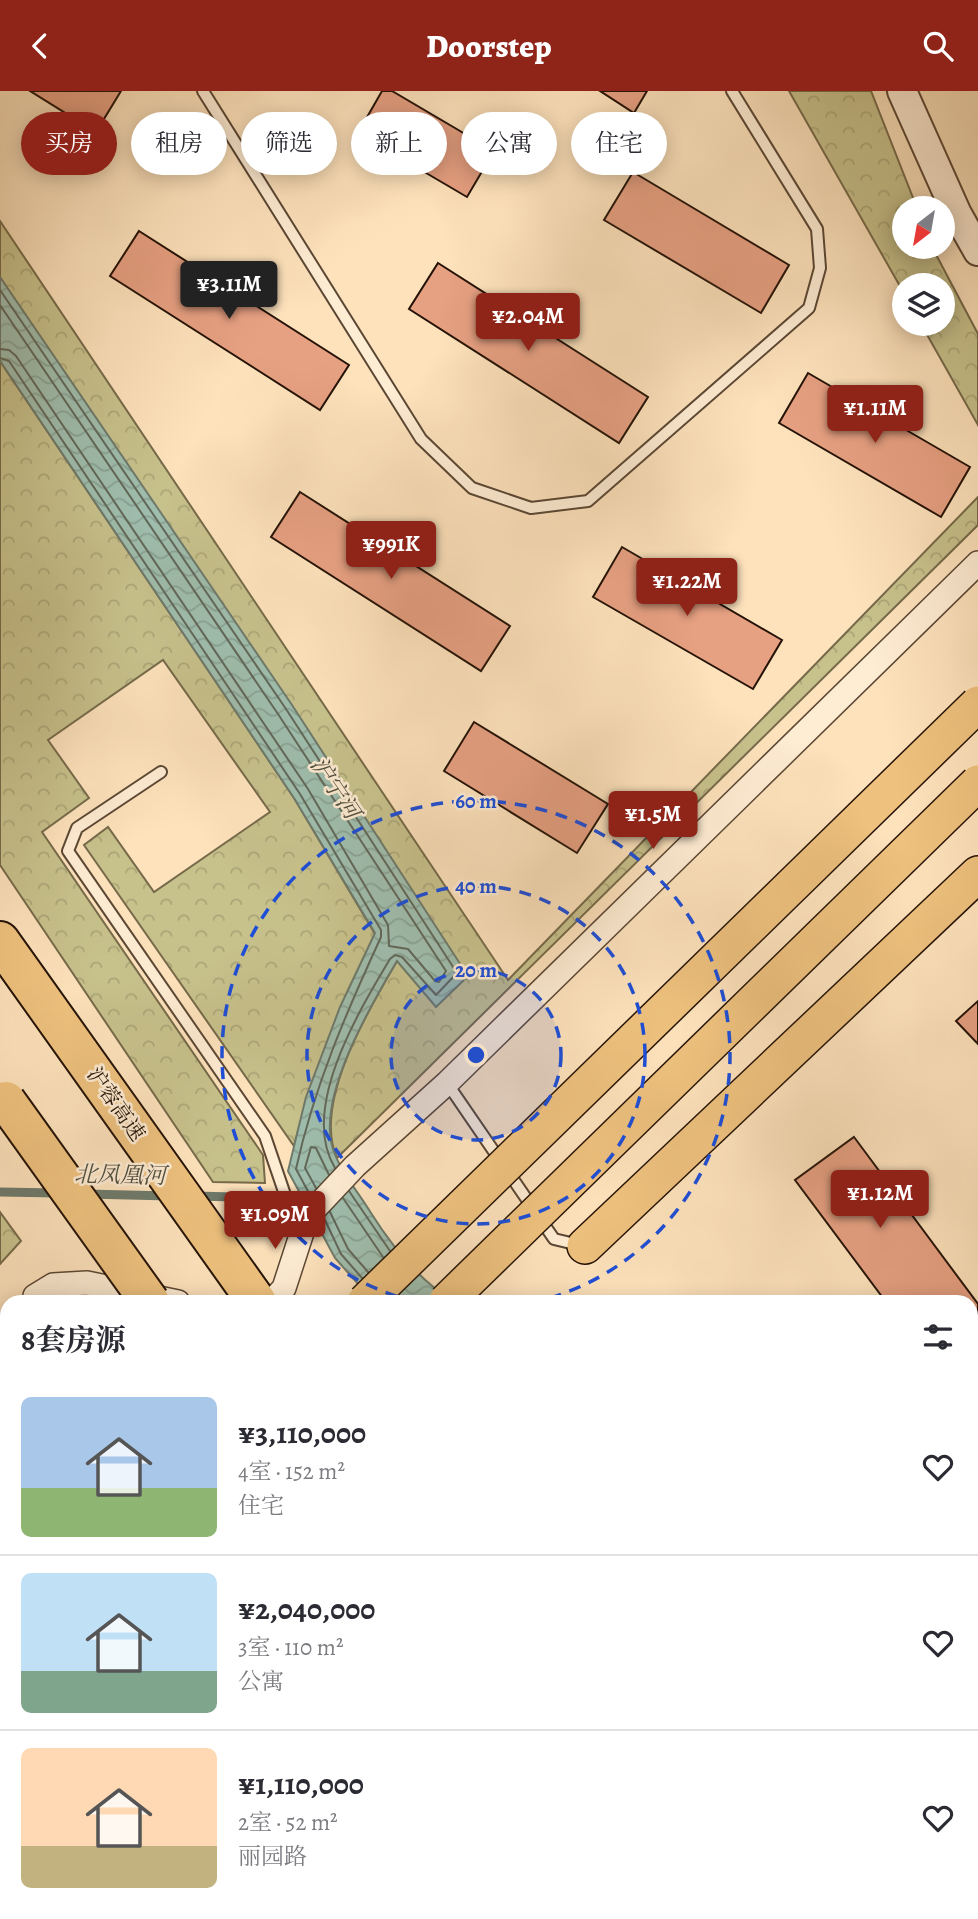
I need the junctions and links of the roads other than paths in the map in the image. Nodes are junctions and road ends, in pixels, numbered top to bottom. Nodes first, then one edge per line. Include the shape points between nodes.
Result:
1 (203, 91) edge
2 (732, 91) edge
3 (902, 91) edge
4 (978, 251) edge
5 (978, 563) edge
6 (978, 704) edge
7 (161, 772) dead end
8 (978, 783) edge
9 (978, 874) edge
10 (3, 944) edge
11 (447, 1083) junction
12 (3, 1097) edge
13 (300, 1217) junction
14 (585, 1246) joint
15 (37, 1295) edge
16 (144, 1295) edge
17 (145, 1295) edge
18 (252, 1295) edge
19 (278, 1295) edge
20 (372, 1295) edge
21 (453, 1295) edge

1 - 2 lane via 421,439 472,488 531,508 588,501 809,309 820,268 817,229
3 - 4 street
5 - 11 street
6 - 20 main road, bridge
7 - 13 lane via 77,828 68,851 265,1136 280,1180
8 - 21 main road, bridge
9 - 14 main road
10 - 18 highway, 沪蓉高速
11 - 13 street
11 - 14 lane via 554,1239
12 - 17 highway, bridge
13 - 19 street via 301,1240
15 - 16 street via 53,1285 87,1283

